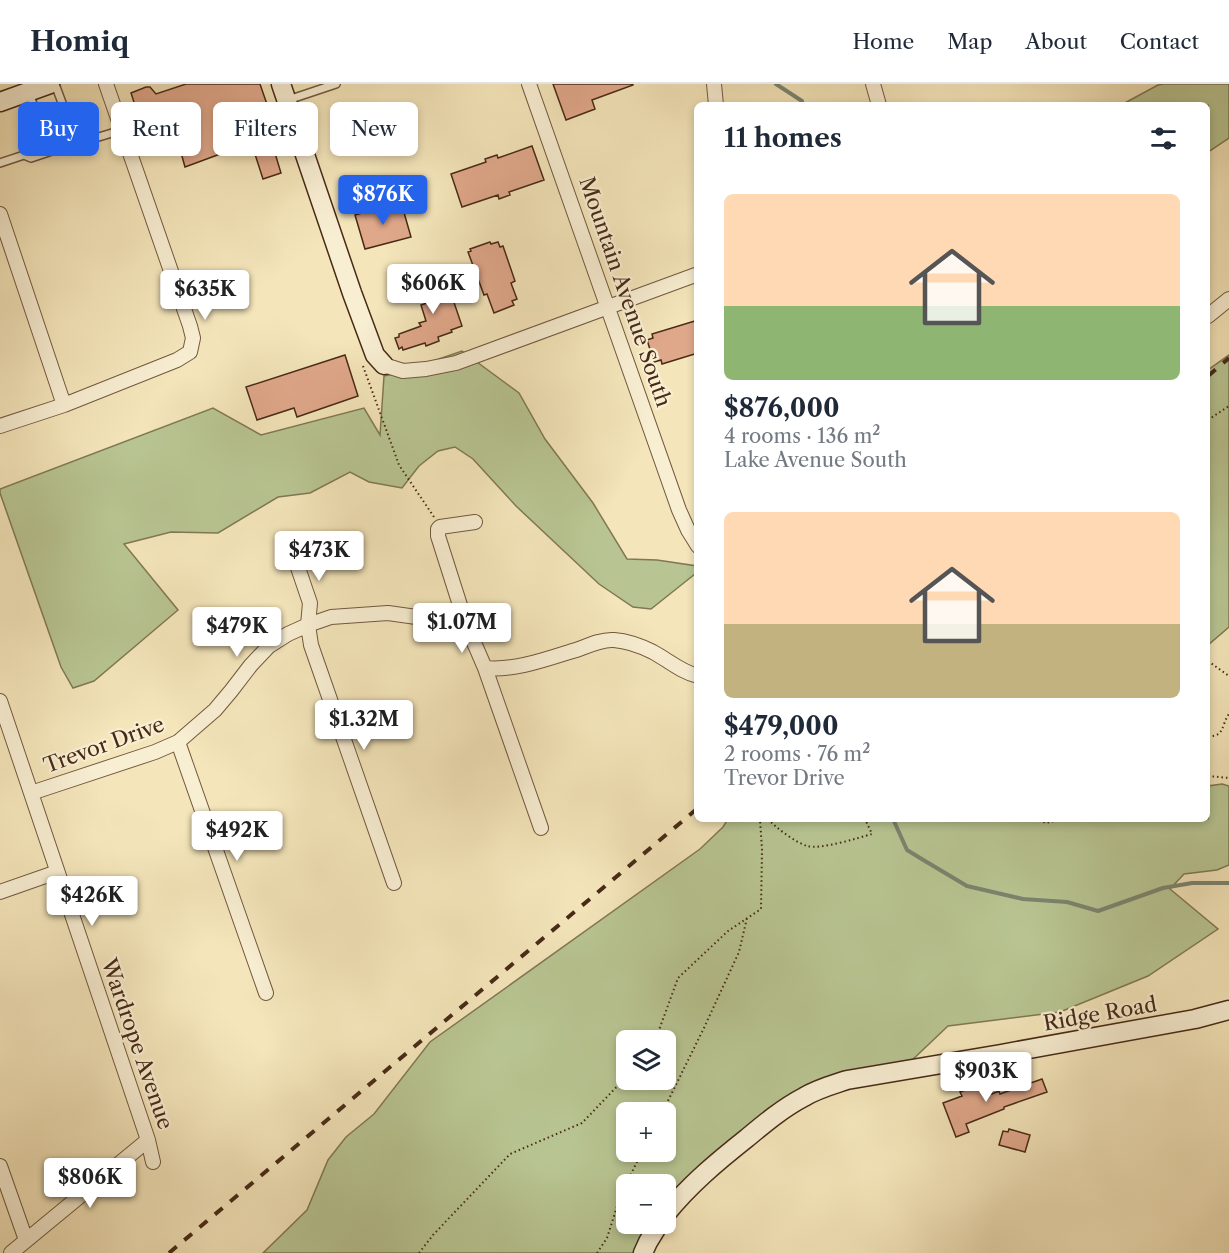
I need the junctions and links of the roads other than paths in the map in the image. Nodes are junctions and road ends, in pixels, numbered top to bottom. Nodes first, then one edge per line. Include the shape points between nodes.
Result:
1 (50, 84) edge
2 (55, 84) edge
3 (106, 84) edge
4 (336, 84) edge
5 (530, 84) edge
6 (714, 84) edge
7 (873, 84) edge
8 (28, 92) junction
9 (283, 92) edge
10 (0, 102) edge
11 (32, 102) edge
12 (62, 102) edge
13 (112, 102) edge
14 (716, 102) edge
15 (878, 102) edge
16 (21, 156) edge
17 (131, 156) edge
18 (0, 163) edge
19 (0, 214) edge
20 (694, 275) edge
21 (1229, 299) edge
22 (608, 307) junction
23 (1210, 314) edge
24 (384, 365) joint
25 (64, 405) junction
26 (0, 426) edge
27 (475, 522) dead end
28 (694, 540) edge
29 (290, 544) dead end
30 (466, 624) junction
31 (308, 625) junction
32 (485, 668) junction
33 (694, 675) edge
34 (0, 701) edge
35 (178, 742) junction
36 (32, 793) junction
37 (542, 828) dead end
38 (57, 872) junction
39 (394, 883) dead end
40 (0, 892) edge
41 (266, 993) dead end
42 (1229, 1010) edge
43 (148, 1140) junction
44 (153, 1162) dead end
45 (0, 1166) edge
46 (676, 1202) edge
47 (653, 1234) edge
48 (27, 1240) junction
49 (11, 1253) edge
50 (643, 1253) edge

1 - 8 main road
2 - 12 lane
3 - 13 street
4 - 9 lane
5 - 22 street, Mountain Avenue South
6 - 14 street
7 - 15 street
8 - 10 main road
8 - 11 lane
9 - 24 main road via 375,355
16 - 18 lane
17 - 25 street via 190,326 190,352
19 - 25 street
20 - 22 street
21 - 23 street
22 - 24 street via 456,363 404,371
22 - 28 street, Mountain Avenue South via 679,510
25 - 26 street
27 - 30 street via 438,529
29 - 31 street via 310,603
30 - 31 street, Trevor Drive via 388,613 331,617
30 - 32 street
31 - 35 street, Trevor Drive via 269,646 214,710
31 - 39 street via 311,645
32 - 33 street via 523,666 612,640 637,644
32 - 37 street
34 - 36 street, Wardrope Avenue
35 - 36 street, Trevor Drive
35 - 41 street
36 - 38 street, Wardrope Avenue
38 - 40 street
38 - 43 street, Wardrope Avenue
42 - 46 main road, Ridge Road via 824,1087 778,1113 731,1150
43 - 44 street, Wardrope Avenue
43 - 48 street
45 - 48 street
47 - 50 main road
48 - 49 street

